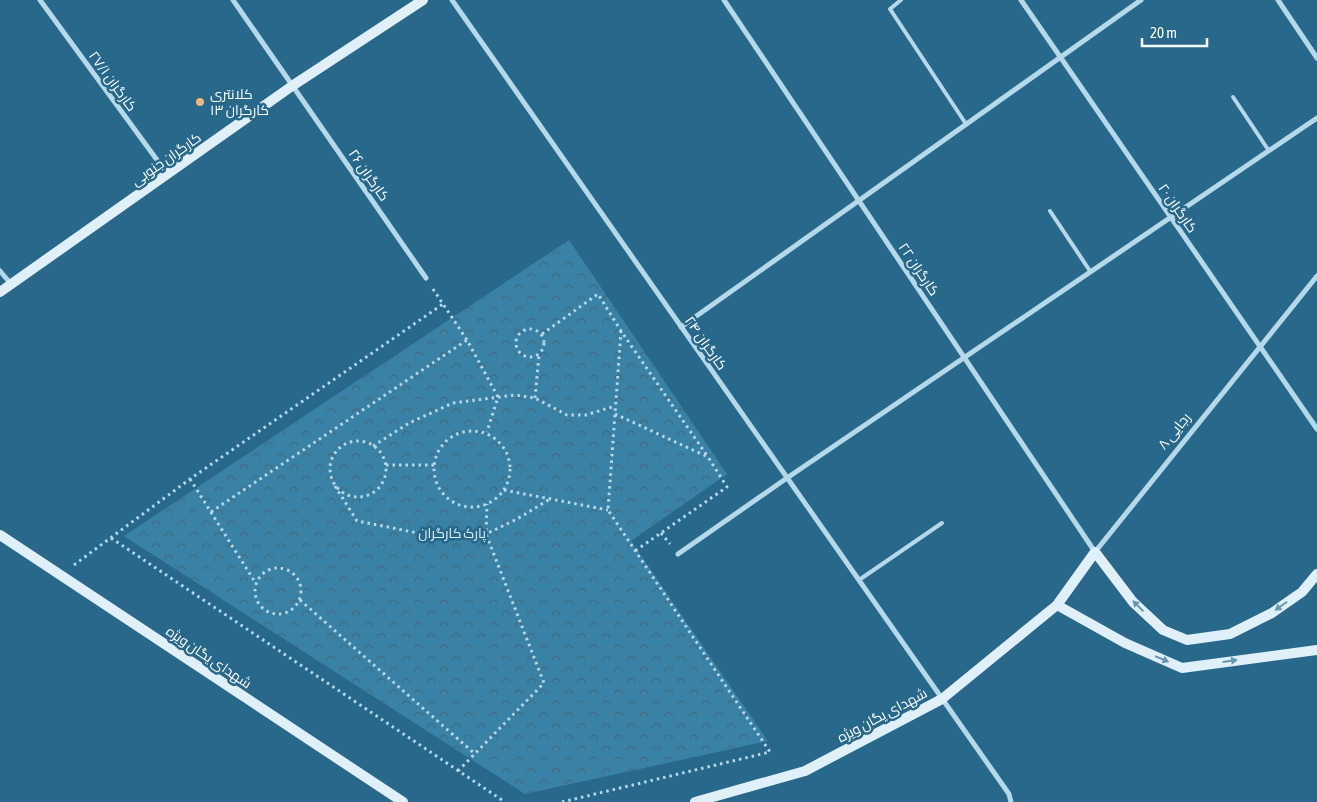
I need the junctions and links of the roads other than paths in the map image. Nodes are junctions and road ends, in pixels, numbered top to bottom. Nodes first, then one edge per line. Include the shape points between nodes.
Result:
1 (40, 0) edge
2 (233, 0) edge
3 (423, 0) edge
4 (452, 0) edge
5 (724, 0) edge
6 (901, 0) edge
7 (1021, 0) edge
8 (1141, 0) edge
9 (1278, 0) edge
10 (1060, 57) junction
11 (1317, 58) edge
12 (292, 86) junction
13 (1233, 97) dead end
14 (1317, 118) edge
15 (966, 124) junction
16 (1269, 151) junction
17 (168, 175) junction
18 (859, 201) junction
19 (1050, 211) dead end
20 (1170, 217) junction
21 (0, 271) edge
22 (1090, 272) junction
23 (1317, 276) edge
24 (426, 278) road end
25 (11, 284) junction
26 (0, 292) edge
27 (681, 327) junction
28 (1259, 346) junction
29 (964, 357) junction
30 (1317, 429) edge
31 (787, 478) junction
32 (942, 523) dead end
33 (0, 535) edge
34 (1095, 552) junction
35 (678, 554) dead end
36 (1317, 574) edge
37 (859, 580) junction
38 (1057, 605) junction
39 (1317, 650) edge
40 (942, 699) junction
41 (403, 802) edge
42 (696, 802) edge
43 (1011, 802) edge

1 - 17 street, کارگران ۲۷/۱
2 - 12 street, کارگران ۲۶
3 - 12 street, کارگران جنوبی
4 - 27 street, کارگران ۲۴
5 - 18 street, کارگران ۲۲
6 - 15 lane via 890,9
7 - 10 street, کارگران ۲۰
8 - 10 street
9 - 11 street
10 - 15 street
10 - 20 street, کارگران ۲۰
12 - 17 street, کارگران جنوبی
12 - 24 street, کارگران ۲۶
13 - 16 lane
14 - 16 street
15 - 18 street
16 - 20 street
17 - 25 street, کارگران جنوبی
18 - 27 street
18 - 29 street, کارگران ۲۲
19 - 22 lane
20 - 22 street
20 - 28 street, کارگران ۲۰
21 - 25 street
22 - 29 street
23 - 28 street, رجایی ۸
25 - 26 street, کارگران جنوبی
27 - 31 street, کارگران ۲۴
28 - 30 street, کارگران ۲۰
28 - 34 street, رجایی ۸
29 - 31 street
29 - 34 street, کارگران ۲۲
31 - 35 street
31 - 37 street, کارگران ۲۴
32 - 37 lane
33 - 41 street, شهدای یگان ویژه
36 -> 34 street via 1302,592 1272,613 1230,634 1187,640 1163,630 1134,602
34 - 38 street, رجایی ۸
37 - 40 street, کارگران ۲۴
38 -> 39 street via 1125,643 1182,668
38 - 40 street, شهدای یگان ویژه
40 - 42 street, شهدای یگان ویژه via 805,771
40 - 43 street, کارگران ۲۴

